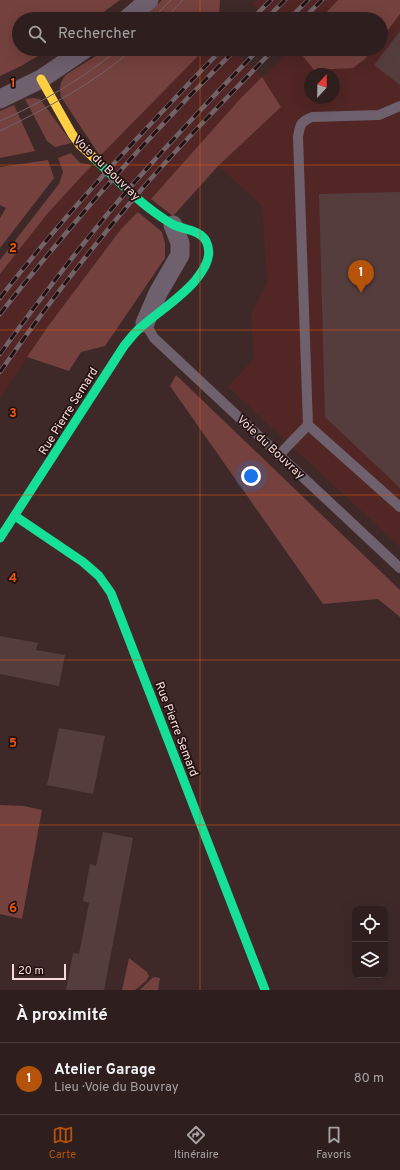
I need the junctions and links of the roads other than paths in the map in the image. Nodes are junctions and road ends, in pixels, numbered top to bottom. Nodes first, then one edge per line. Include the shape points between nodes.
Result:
1 (149, 0) edge
2 (135, 12) edge
3 (76, 56) edge
4 (41, 79) junction
5 (0, 99) edge
6 (400, 106) edge
7 (173, 225) junction
8 (145, 323) junction
9 (308, 425) junction
10 (279, 455) junction
11 (400, 507) edge
12 (15, 516) junction
13 (0, 538) edge
14 (400, 568) edge
15 (265, 990) edge

1 - 2 street
3 - 4 street
4 - 5 street
4 - 7 street, Voie du Bouvray via 80,145 143,203
6 - 9 lane via 379,115 312,117 300,125 298,145
7 - 8 street via 180,243 180,255 158,293
7 - 8 street, Voie du Bouvray via 192,230 202,236 209,247 207,262 186,289
8 - 10 lane, Voie du Bouvray via 154,338
8 - 12 street, Rue Pierre Semard via 124,346
9 - 10 lane
9 - 11 lane
10 - 14 lane, Voie du Bouvray
12 - 13 street, Rue Pierre Semard
12 - 15 street, Rue Pierre Semard via 83,562 99,576 111,593

